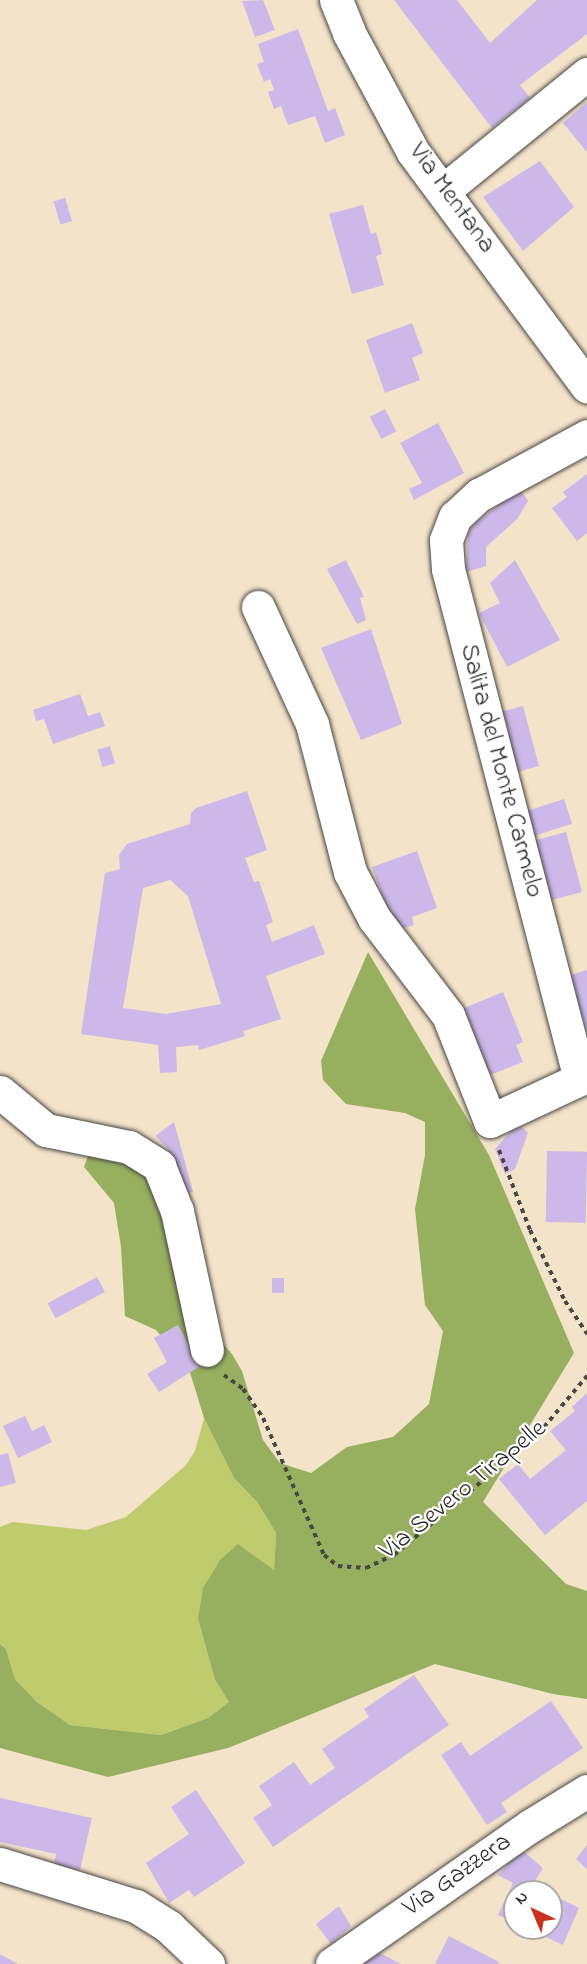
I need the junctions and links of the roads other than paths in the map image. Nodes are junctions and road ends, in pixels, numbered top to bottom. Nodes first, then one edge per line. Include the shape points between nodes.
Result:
1 (336, 0) edge
2 (587, 74) edge
3 (443, 191) junction
4 (587, 386) edge
5 (587, 436) edge
6 (258, 607) dead end
7 (0, 1092) edge
8 (207, 1350) road end
9 (587, 1791) edge
10 (0, 1864) edge
11 (208, 1964) edge
12 (332, 1964) edge

1 - 3 street, Via Mentana via 348,33 414,152
2 - 3 street
3 - 4 street, Via Mentana
5 - 6 street, Salita del Monte Carmelo via 479,495 455,517 446,540 448,569 580,1079 490,1121 448,1015 374,918 350,872 312,724
7 - 8 street via 46,1130 129,1147 159,1166 177,1210
9 - 12 street, Via Gazzera via 530,1826
10 - 11 street via 136,1906 169,1927

